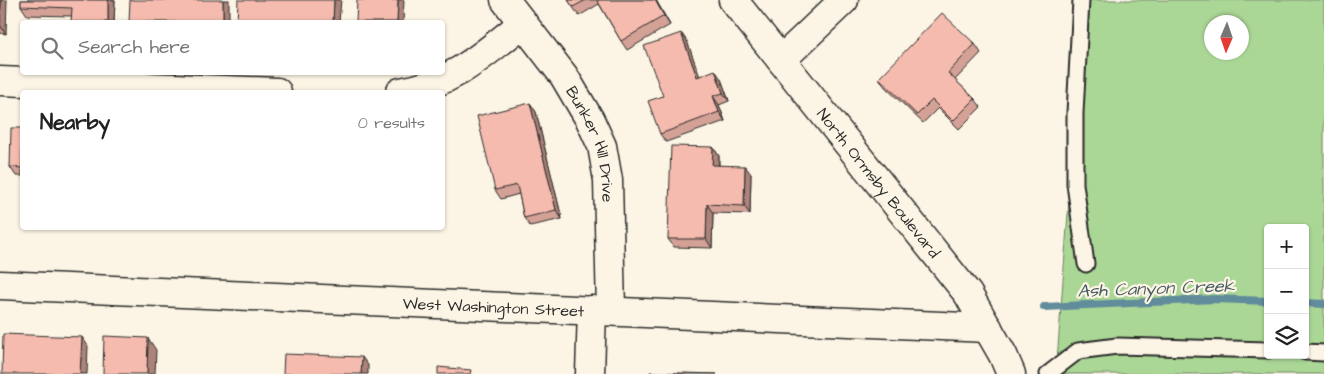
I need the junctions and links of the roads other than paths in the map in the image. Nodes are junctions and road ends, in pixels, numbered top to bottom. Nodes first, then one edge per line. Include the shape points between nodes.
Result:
1 (505, 0) edge
2 (734, 0) edge
3 (844, 0) edge
4 (1081, 0) edge
5 (523, 22) junction
6 (781, 60) junction
7 (0, 81) edge
8 (227, 90) edge
9 (412, 90) edge
10 (1086, 264) dead end
11 (0, 285) edge
12 (601, 311) junction
13 (988, 328) junction
14 (1264, 350) edge
15 (1309, 352) edge
16 (1324, 353) edge
17 (590, 374) edge
18 (1011, 374) edge
19 (1048, 374) edge

1 - 5 street, Bunker Hill Drive
2 - 6 street, North Ormsby Boulevard
3 - 6 street
4 - 10 lane via 1075,184
5 - 9 street via 474,63 448,78
5 - 12 street, Bunker Hill Drive via 564,76 602,146 608,180
6 - 13 street, North Ormsby Boulevard via 962,286
7 - 8 street
11 - 12 street, West Washington Street
12 - 13 street, West Washington Street
12 - 17 street, Bunker Hill Drive
13 - 18 street, North Ormsby Boulevard
14 - 19 lane via 1117,346 1078,351
15 - 16 lane

